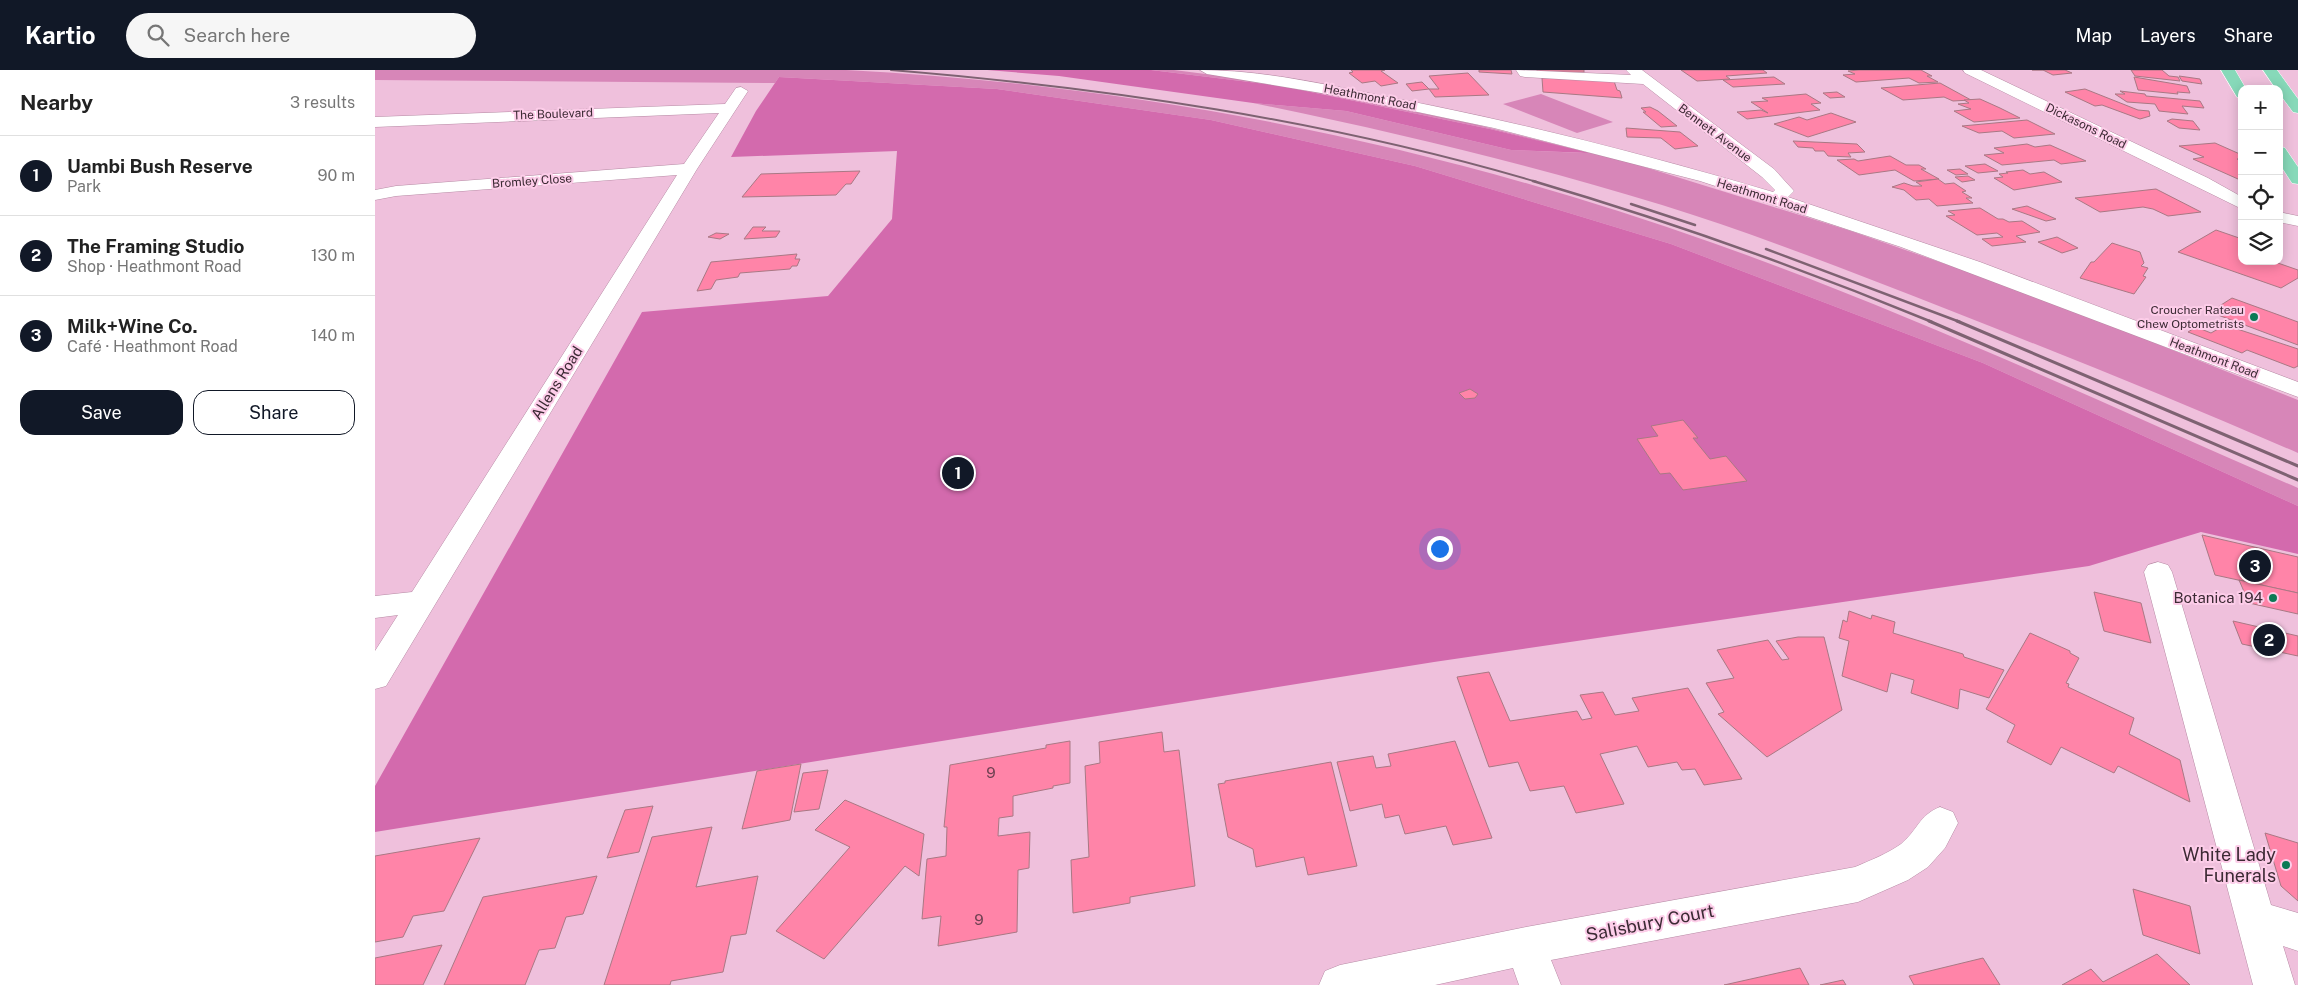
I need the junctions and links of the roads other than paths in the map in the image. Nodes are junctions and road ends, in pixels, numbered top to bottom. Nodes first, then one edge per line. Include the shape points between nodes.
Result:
1 (1207, 70) edge
2 (1523, 70) edge
3 (1633, 70) edge
4 (1970, 70) edge
5 (2228, 70) edge
6 (2270, 70) edge
7 (1298, 77) edge
8 (1645, 80) junction
9 (2238, 87) edge
10 (736, 99) joint
11 (2298, 109) edge
12 (375, 122) edge
13 (2283, 157) edge
14 (689, 169) junction
15 (2298, 179) edge
16 (2202, 182) junction
17 (2238, 194) edge
18 (375, 195) edge
19 (1775, 199) junction
20 (2238, 202) edge
21 (2283, 206) edge
22 (2298, 208) edge
23 (2283, 218) edge
24 (2298, 221) edge
25 (2298, 390) edge
26 (2158, 572) dead end
27 (422, 601) junction
28 (375, 607) edge
29 (375, 677) edge
30 (1940, 823) dead end
31 (2257, 920) junction
32 (2298, 932) edge
33 (1525, 946) junction
34 (1340, 985) edge
35 (1540, 985) edge
36 (2274, 985) edge

1 - 7 street, Heathmont Road
2 - 8 street via 1525,73
3 - 8 street, Bennett Avenue
4 - 16 street, Dickasons Road
5 - 9 main road
6 - 11 main road
7 - 19 street, Heathmont Road via 1554,138
8 - 19 street, Bennett Avenue via 1768,173 1785,191
10 - 12 street, The Boulevard
10 - 14 street, Allens Road
13 - 15 main road
14 - 18 street, Bromley Close
14 - 27 street, Allens Road
16 - 17 street, Dickasons Road
16 - 20 street, Dickasons Road
19 - 25 street, Heathmont Road via 2035,289
21 - 22 street
23 - 24 street
26 - 31 street
27 - 28 street
27 - 29 street, Allens Road
30 - 33 street, Salisbury Court via 1931,841 1909,862 1858,884
31 - 32 street
31 - 36 street
33 - 34 street, Salisbury Court
33 - 35 street

